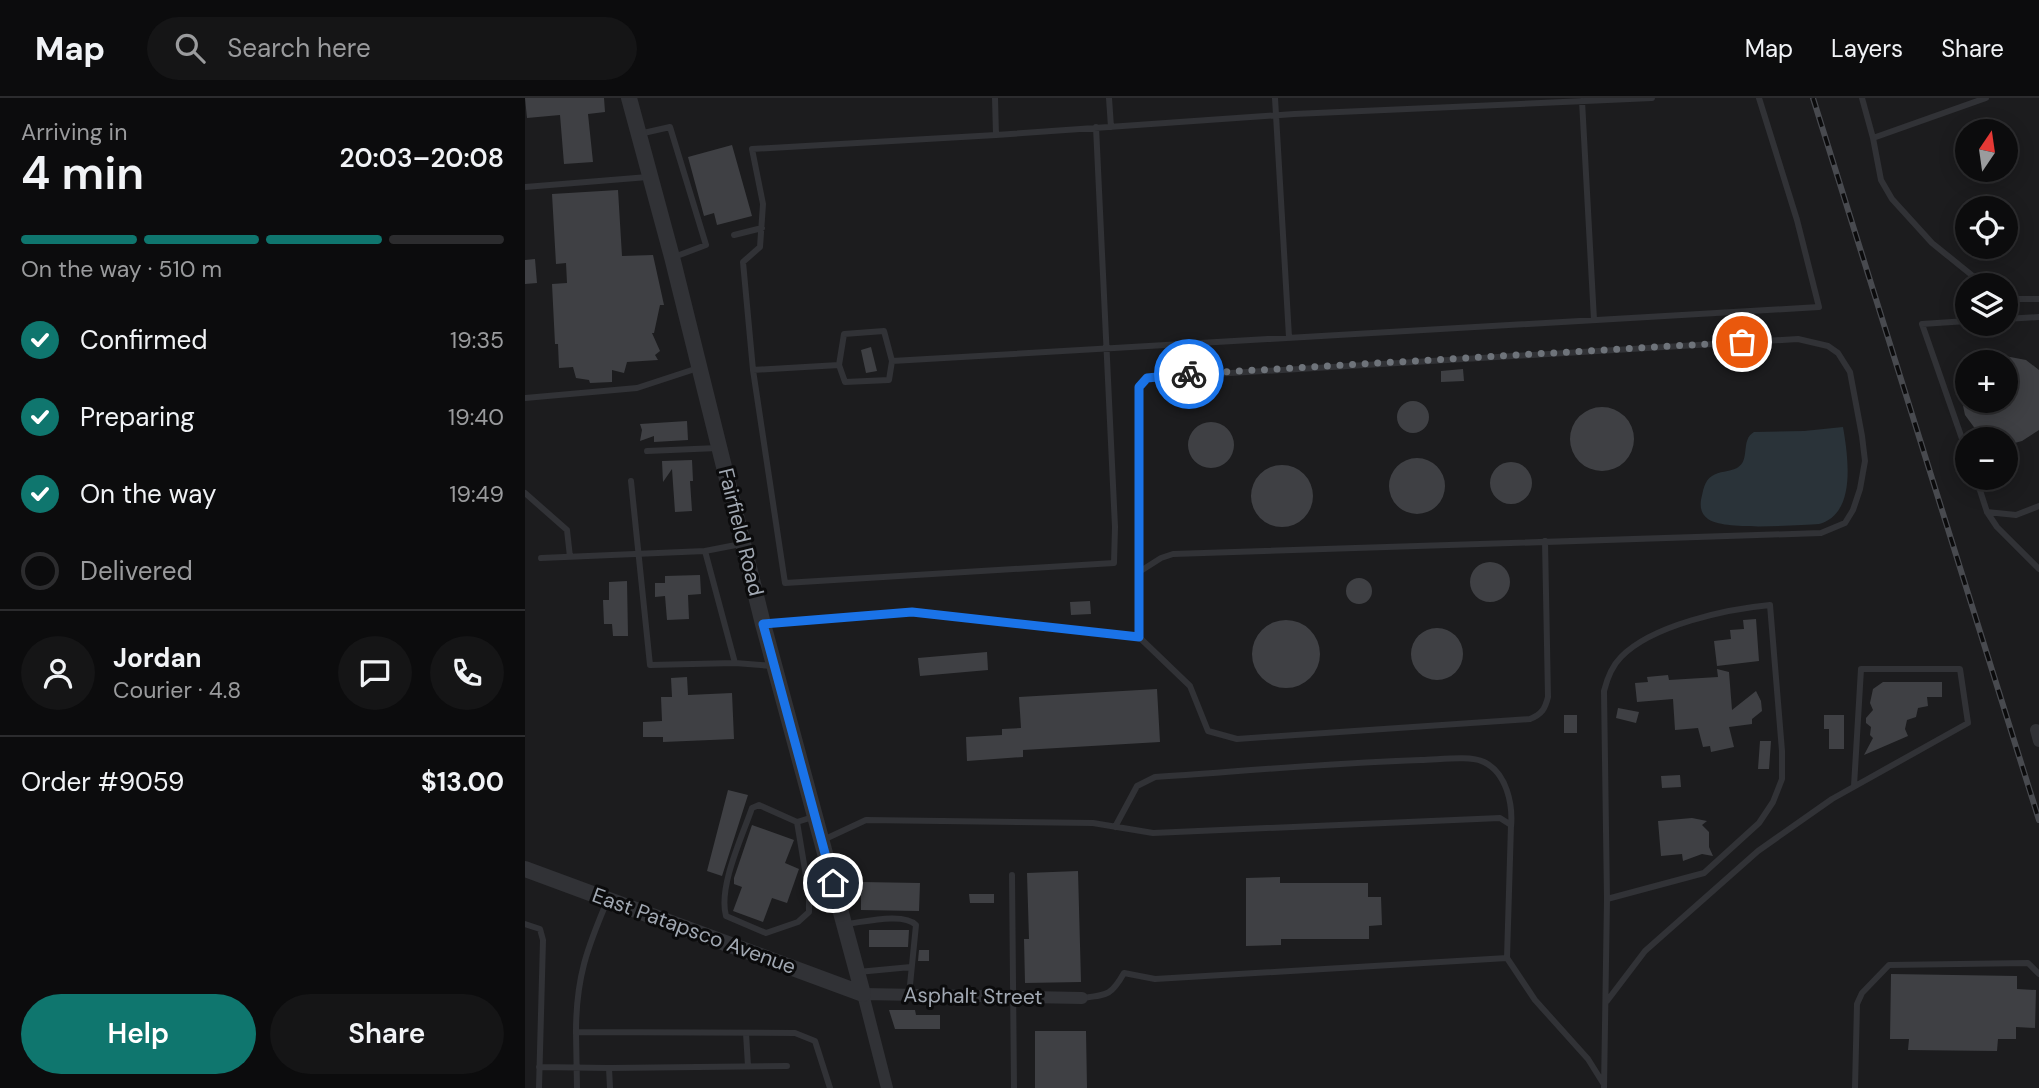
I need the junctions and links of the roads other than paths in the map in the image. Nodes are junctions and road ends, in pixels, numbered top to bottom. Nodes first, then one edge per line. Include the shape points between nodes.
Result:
1 (629, 98) edge
2 (995, 98) edge
3 (1109, 98) edge
4 (1275, 98) edge
5 (1430, 98) edge
6 (1652, 98) edge
7 (1759, 98) edge
8 (1862, 98) edge
9 (1986, 98) edge
10 (1582, 101) junction
11 (1430, 108) junction
12 (1277, 116) junction
13 (1096, 127) junction
14 (1111, 127) junction
15 (639, 134) junction
16 (996, 135) junction
17 (1873, 138) junction
18 (650, 177) junction
19 (525, 187) edge
20 (762, 228) junction
21 (734, 234) dead end
22 (672, 257) junction
23 (1969, 273) edge
24 (2018, 299) edge
25 (2039, 299) edge
26 (2039, 317) edge
27 (2018, 318) edge
28 (1594, 320) junction
29 (1955, 322) edge
30 (1289, 337) junction
31 (1107, 348) junction
32 (892, 361) junction
33 (839, 365) junction
34 (700, 367) junction
35 (753, 370) junction
36 (525, 398) edge
37 (1958, 427) edge
38 (720, 447) junction
39 (647, 451) dead end
40 (631, 481) dead end
41 (1980, 490) edge
42 (525, 493) edge
43 (2039, 506) edge
44 (1987, 512) junction
45 (1545, 541) junction
46 (743, 544) junction
47 (705, 551) junction
48 (637, 553) junction
49 (570, 557) junction
50 (541, 558) dead end
51 (2039, 569) edge
52 (1139, 572) junction
53 (763, 624) junction
54 (1139, 637) junction
55 (735, 663) junction
56 (775, 666) junction
57 (1854, 786) junction
58 (815, 817) junction
59 (797, 822) junction
60 (1115, 827) junction
61 (1511, 829) junction
62 (822, 841) junction
63 (525, 869) edge
64 (1012, 875) dead end
65 (1607, 899) junction
66 (608, 900) junction
67 (525, 924) edge
68 (844, 925) junction
69 (1507, 958) junction
70 (911, 967) junction
71 (857, 972) junction
72 (2039, 974) edge
73 (863, 994) junction
74 (909, 995) junction
75 (1014, 998) junction
76 (1082, 998) joint
77 (1606, 1003) junction
78 (576, 1032) junction
79 (746, 1033) junction
80 (576, 1066) junction
81 (748, 1066) junction
82 (787, 1066) dead end
83 (539, 1067) junction
84 (609, 1068) junction
85 (1604, 1086) edge
86 (539, 1088) edge
87 (577, 1088) edge
88 (610, 1088) edge
89 (830, 1088) edge
90 (887, 1088) edge
91 (1014, 1088) edge
92 (1855, 1088) edge

1 - 15 street, Fairfield Road
2 - 16 lane
3 - 14 lane
4 - 12 lane
5 - 11 lane
6 - 10 lane
7 - 28 lane via 1819,307
8 - 17 lane
9 - 17 lane
10 - 11 lane
10 - 28 lane
11 - 12 lane
12 - 14 lane
12 - 30 lane
13 - 14 lane
13 - 16 lane
13 - 31 lane
15 - 18 street, Fairfield Road
15 - 22 lane via 670,127 706,245
16 - 20 lane via 752,149 763,204
17 - 23 lane via 1881,180 1892,199 1932,243
18 - 19 lane
18 - 22 street, Fairfield Road
20 - 21 lane
20 - 35 lane via 760,247 743,262
22 - 34 street, Fairfield Road
24 - 25 lane
26 - 27 lane
28 - 30 lane
29 - 37 lane via 1922,324
30 - 31 lane
31 - 32 lane
31 - 35 lane via 1114,563 785,583
32 - 33 lane via 889,380 845,382
32 - 33 lane via 884,331 844,334
33 - 35 lane
34 - 36 lane via 637,388
34 - 38 street, Fairfield Road
38 - 39 lane
38 - 46 street, Fairfield Road
40 - 48 lane
41 - 44 lane
42 - 49 lane via 566,530
43 - 44 lane via 2016,514
44 - 51 lane
45 - 52 lane via 1173,554
45 - 52 lane via 1833,530 1845,523 1853,510 1865,461 1850,372 1828,346 1798,339 1147,378 1139,387
45 - 54 lane via 1548,697 1545,709 1530,719 1237,739 1208,731 1190,686
46 - 47 lane
46 - 53 street, Fairfield Road
47 - 48 lane
47 - 55 lane
48 - 49 lane
48 - 55 lane via 650,665
49 - 50 lane
52 - 54 lane
53 - 54 lane via 912,612
53 - 56 street, Fairfield Road
55 - 56 lane
56 - 58 street, Fairfield Road
57 - 57 lane via 1968,723 1960,669 1861,669
57 - 77 lane via 1786,830 1671,926 1645,951
58 - 59 lane
58 - 62 street, Fairfield Road
59 - 59 lane via 759,805 752,808 728,879 723,904 726,916 766,933 798,922 809,912
60 - 61 lane via 1153,833 1500,818
60 - 61 lane via 1137,786 1155,777 1462,759 1484,762 1503,779 1513,810
60 - 62 lane via 866,820
61 - 69 lane
62 - 68 street, Fairfield Road
63 - 66 street, East Patapsco Avenue
64 - 75 lane
65 - 65 lane via 1604,691 1608,676 1621,657 1676,626 1712,614 1770,605 1782,751 1782,779 1773,802 1759,823 1704,873
65 - 77 lane
66 - 73 street, East Patapsco Avenue
66 - 78 lane via 579,979
67 - 83 lane via 540,929 543,940
68 - 70 lane via 905,918 914,921
68 - 71 street, Fairfield Road
69 - 76 lane via 1155,979 1124,974 1113,992
69 - 85 lane via 1535,1000 1588,1059
70 - 71 lane
70 - 74 lane
71 - 73 street, Fairfield Road
72 - 92 lane via 2028,963 1889,965 1857,1004
73 - 74 street, Asphalt Street
73 - 90 street, Fairfield Road
74 - 75 street, Asphalt Street
75 - 76 street, Asphalt Street
75 - 91 lane
77 - 85 lane
78 - 79 lane
78 - 80 lane
79 - 81 lane
79 - 89 lane via 795,1032 815,1041
80 - 83 lane
80 - 84 lane
80 - 87 lane
81 - 82 lane
81 - 84 lane
83 - 86 lane
84 - 88 lane

